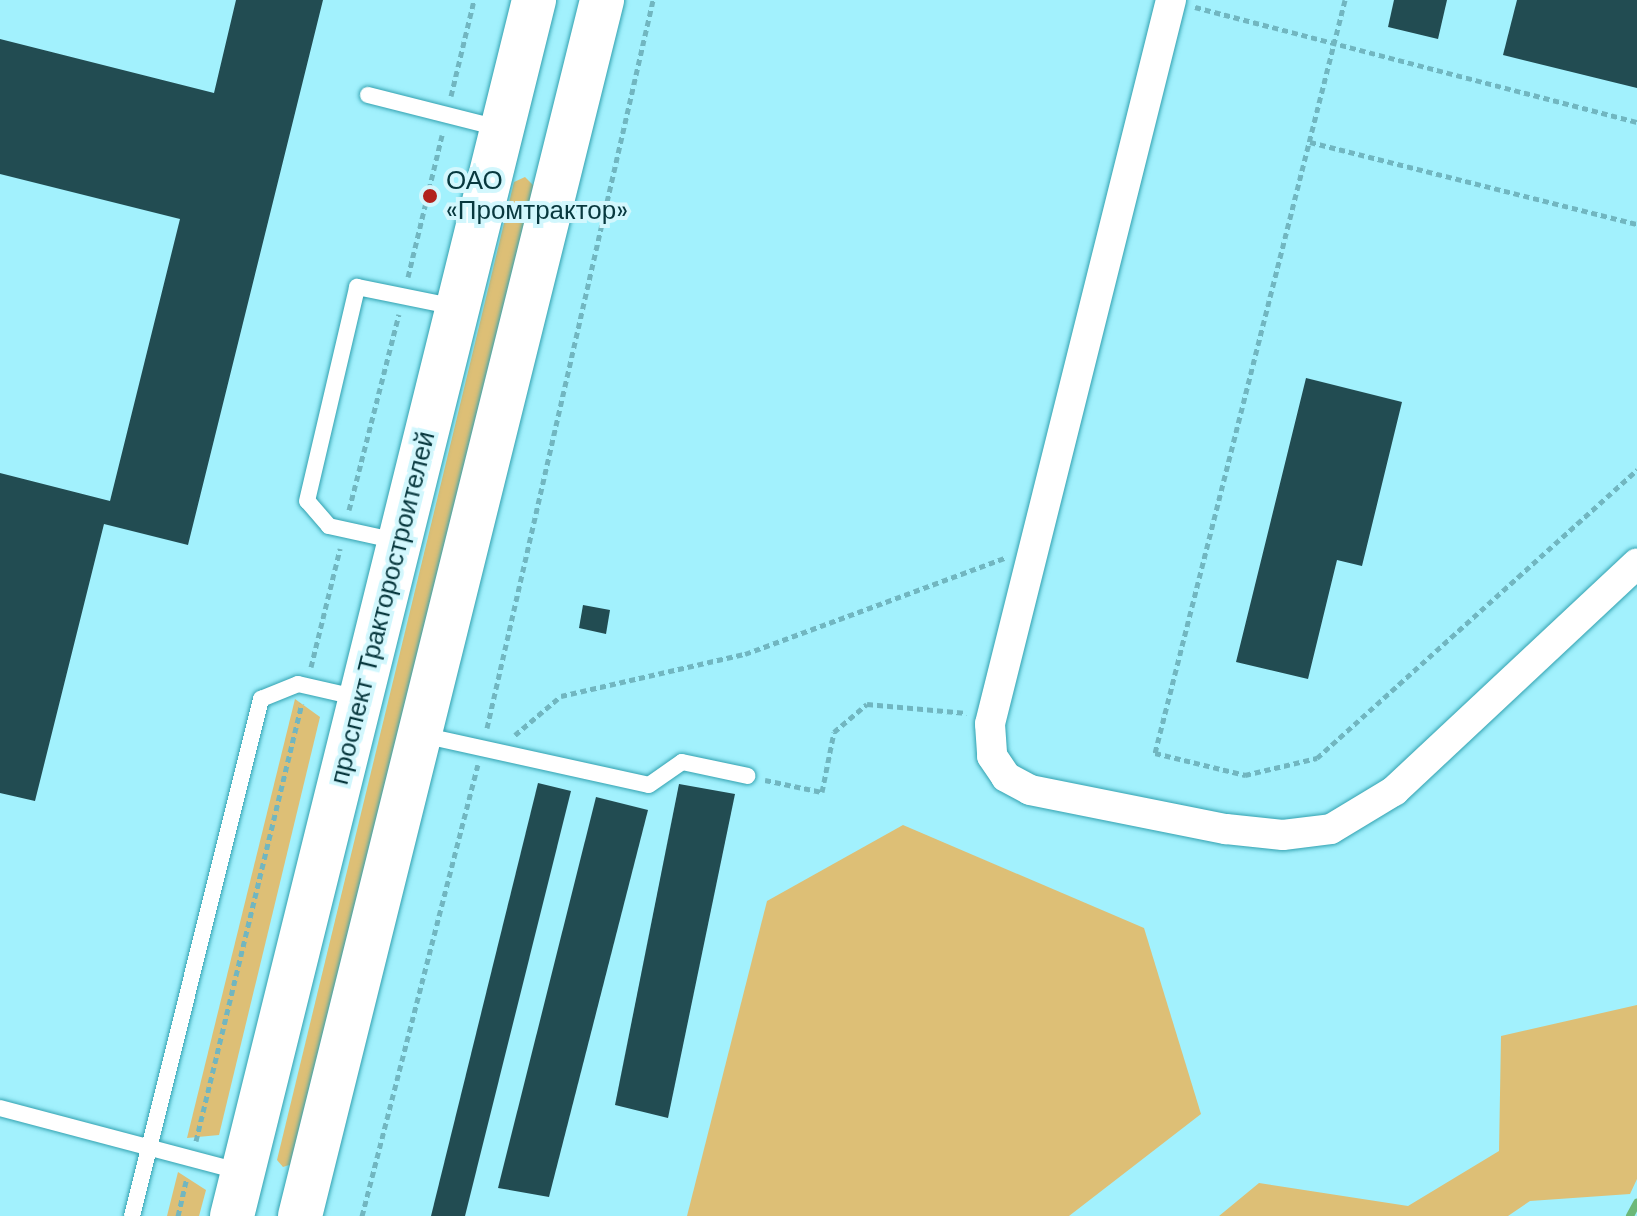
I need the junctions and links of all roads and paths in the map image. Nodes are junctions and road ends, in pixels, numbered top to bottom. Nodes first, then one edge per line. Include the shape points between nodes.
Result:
1 (474, 0) edge
2 (534, 0) edge
3 (602, 0) edge
4 (653, 0) edge
5 (1345, 0) edge
6 (1179, 2) edge
7 (1334, 46) junction
8 (368, 95) dead end
9 (449, 104) dead end
10 (1637, 122) edge
11 (502, 129) junction
12 (443, 130) dead end
13 (1310, 142) junction
14 (567, 144) junction
15 (1637, 224) edge
16 (407, 282) dead end
17 (402, 305) dead end
18 (457, 308) junction
19 (1637, 470) edge
20 (346, 523) dead end
21 (400, 541) junction
22 (341, 544) dead end
23 (1032, 547) junction
24 (1637, 564) edge
25 (308, 680) dead end
26 (361, 698) junction
27 (303, 699) dead end
28 (990, 724) junction
29 (420, 735) junction
30 (490, 750) junction
31 (748, 776) joint
32 (0, 1108) edge
33 (195, 1146) dead end
34 (148, 1149) junction
35 (189, 1172) dead end
36 (243, 1172) junction
37 (304, 1203) edge
38 (132, 1216) edge
39 (178, 1216) edge
40 (232, 1216) edge
41 (362, 1216) edge

1 - 9 path
2 - 11 main road, проспект Тракторостроителей
3 - 14 main road
4 - 30 path
5 - 7 path
6 - 7 path
6 - 23 street
7 - 10 path
7 - 13 path
8 - 11 lane
11 - 14 main road
11 - 18 main road, проспект Тракторостроителей
12 - 16 path
13 - 15 path
13 - 19 path via 1155,753 1245,775 1317,758
14 - 29 main road
17 - 20 path
18 - 21 main road, проспект Тракторостроителей
18 - 21 lane via 357,287 307,501 329,526
21 - 26 main road, проспект Тракторостроителей
22 - 25 path
23 - 28 street
23 - 30 path via 745,654 561,696
24 - 28 street via 1394,791 1331,829 1283,835 1226,829 1030,790 997,766
26 - 34 lane via 298,684 261,699
26 - 36 main road, проспект Тракторостроителей
27 - 33 path
28 - 31 path via 953,708 870,703 834,732 822,792
29 - 30 lane
29 - 37 main road
30 - 31 lane via 649,785 682,762
30 - 41 path
32 - 34 lane
34 - 36 lane
34 - 38 lane
35 - 39 path
36 - 37 main road
36 - 40 main road, проспект Тракторостроителей

